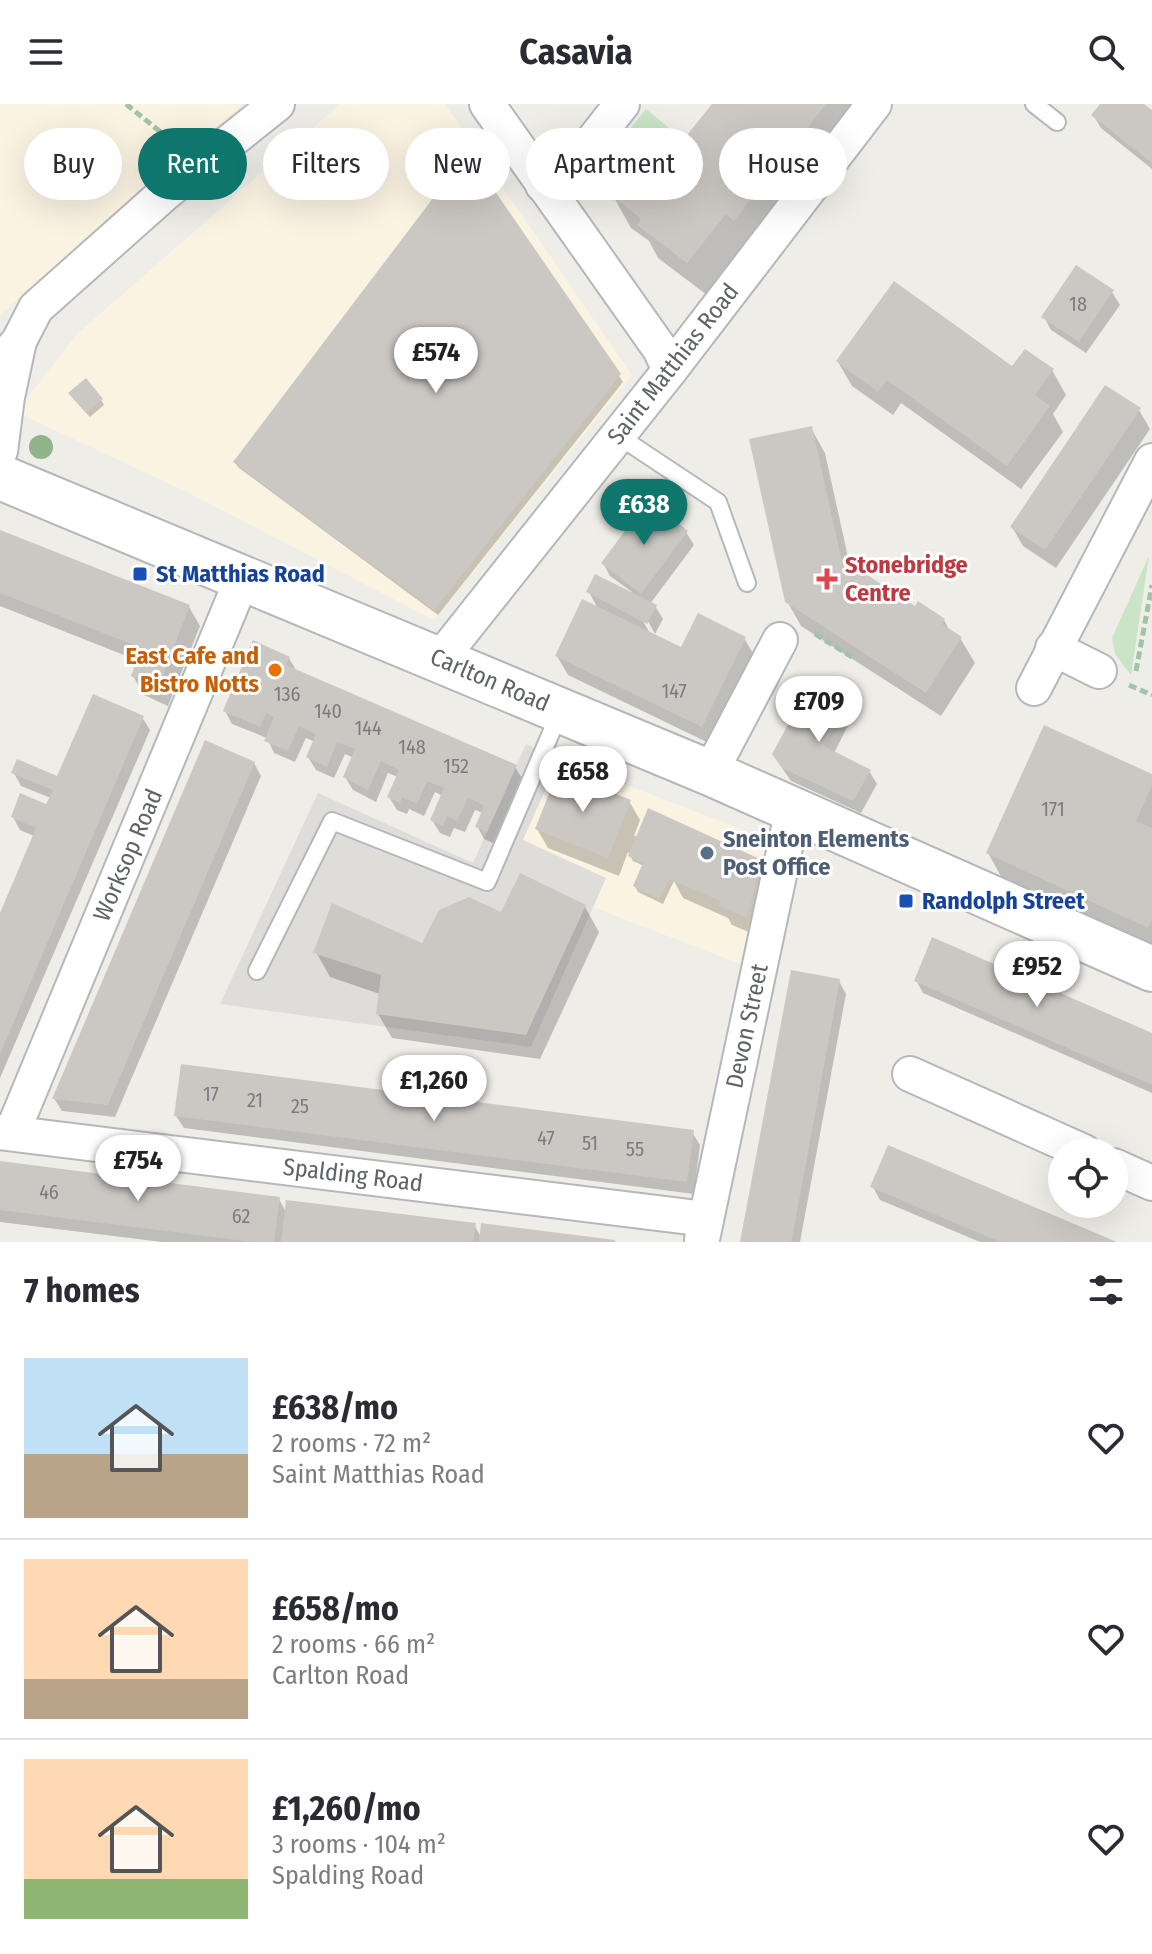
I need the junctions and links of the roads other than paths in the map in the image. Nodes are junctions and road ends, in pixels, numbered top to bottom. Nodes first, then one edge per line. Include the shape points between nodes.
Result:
1 (277, 104) edge
2 (487, 104) edge
3 (622, 104) edge
4 (874, 104) edge
5 (1034, 104) edge
6 (1057, 122) dead end
7 (603, 128) edge
8 (526, 160) edge
9 (554, 200) edge
10 (9, 352) edge
11 (670, 370) junction
12 (617, 435) junction
13 (0, 451) edge
14 (1152, 461) edge
15 (0, 477) edge
16 (243, 577) junction
17 (747, 583) dead end
18 (794, 634) road end
19 (1053, 648) junction
20 (440, 659) junction
21 (1099, 671) dead end
22 (1034, 688) dead end
23 (561, 710) junction
24 (710, 773) junction
25 (793, 809) junction
26 (1152, 969) edge
27 (257, 971) dead end
28 (910, 1074) dead end
29 (6, 1132) edge
30 (1053, 1138) edge
31 (1128, 1172) edge
32 (1152, 1183) edge
33 (703, 1230) edge

1 - 10 street via 199,164 36,308
2 - 8 street
3 - 7 street
4 - 11 street, Saint Matthias Road
5 - 6 lane
9 - 11 street
10 - 13 street
11 - 12 street, Saint Matthias Road
12 - 17 lane via 718,502
12 - 20 street, Saint Matthias Road
14 - 19 street
15 - 16 main road, Carlton Road
16 - 20 main road, Carlton Road
16 - 29 street, Worksop Road
18 - 24 street
19 - 21 street
19 - 22 street
20 - 23 main road, Carlton Road
23 - 24 main road, Carlton Road
23 - 27 lane via 487,882 332,821
24 - 25 main road, Carlton Road
25 - 26 main road, Carlton Road
25 - 33 street, Devon Street
28 - 30 street
29 - 33 street, Spalding Road
31 - 32 street

